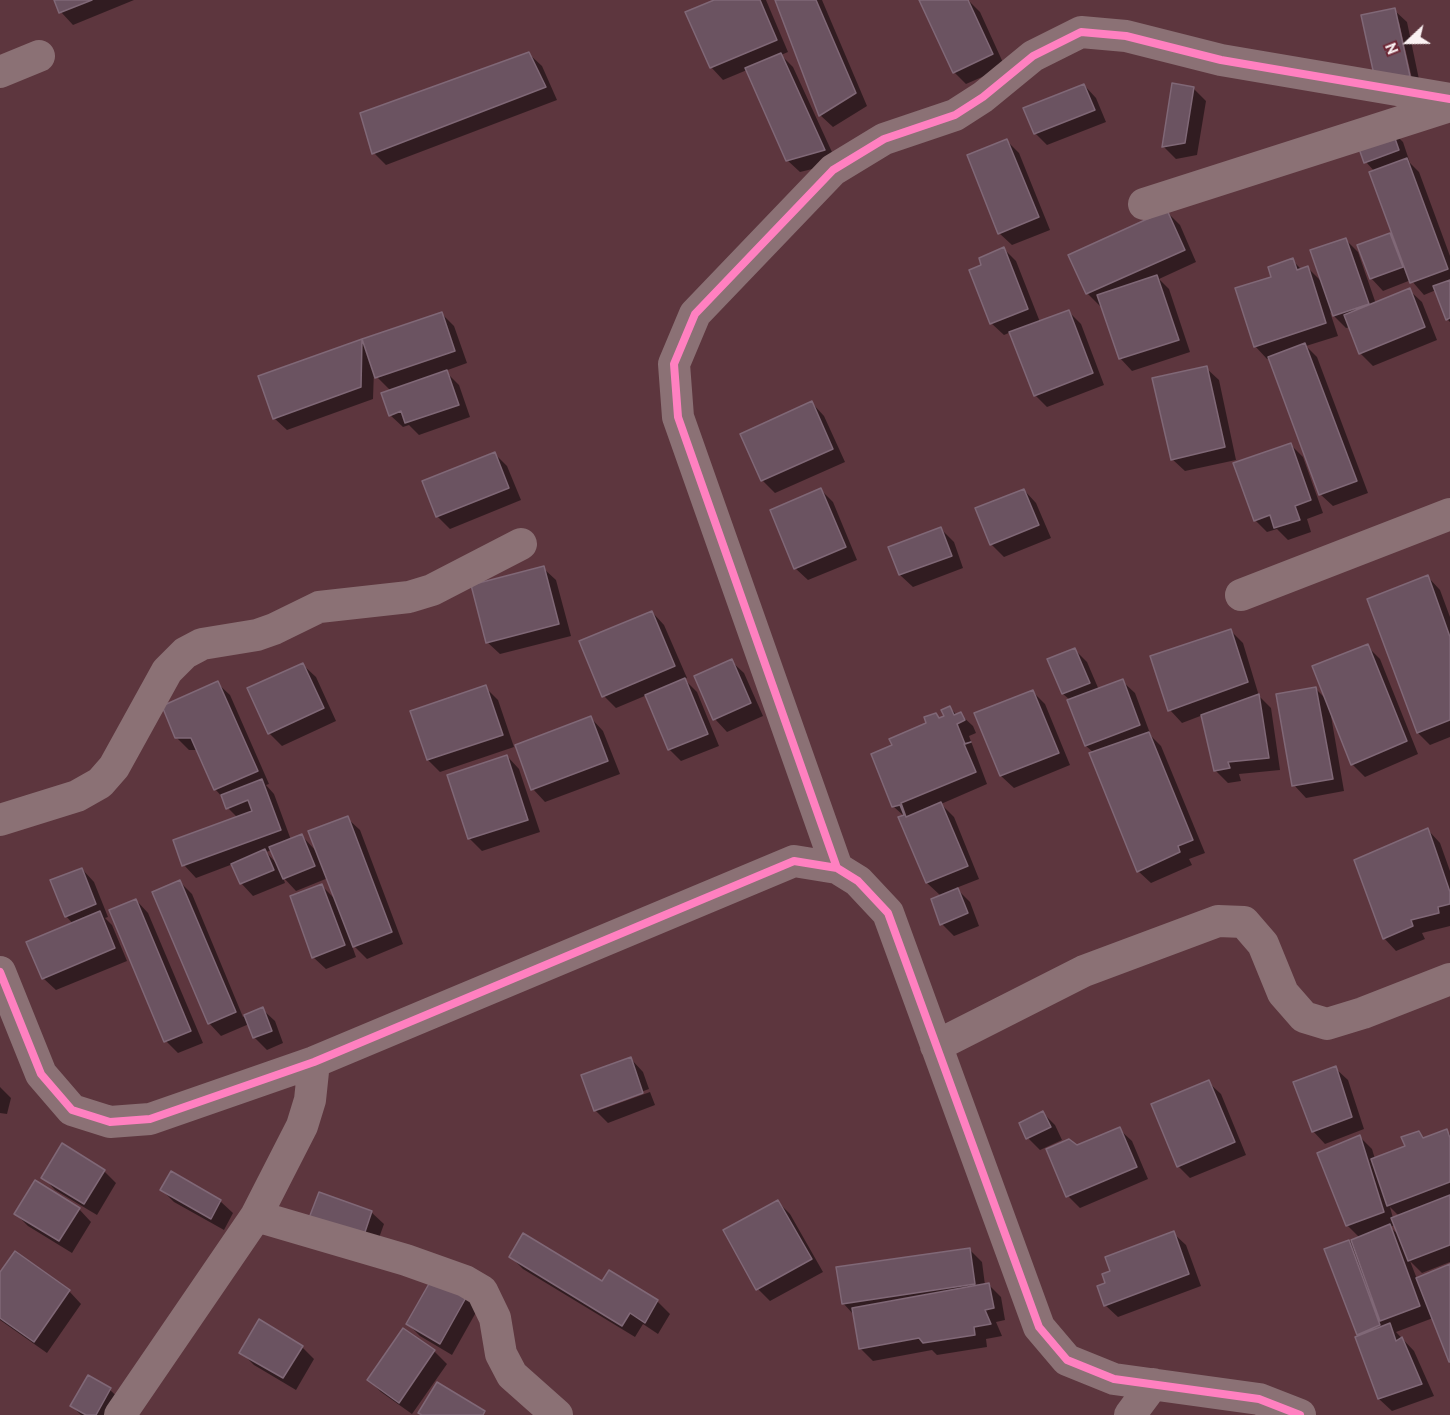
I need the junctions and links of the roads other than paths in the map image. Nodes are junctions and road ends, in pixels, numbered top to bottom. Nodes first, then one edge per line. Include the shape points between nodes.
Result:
1 (39, 56) dead end
2 (0, 72) edge
3 (1450, 99) edge
4 (1450, 106) edge
5 (1144, 204) dead end
6 (1450, 514) edge
7 (520, 544) dead end
8 (1241, 595) dead end
9 (0, 820) edge
10 (837, 868) junction
11 (0, 972) edge
12 (1450, 979) edge
13 (936, 1046) junction
14 (314, 1062) junction
15 (256, 1216) junction
16 (1153, 1384) junction
17 (120, 1415) edge
18 (557, 1415) edge
19 (1130, 1415) edge
20 (1300, 1415) edge

1 - 2 street
3 - 10 street via 1221,60 1125,36 1081,32 1033,56 955,115 884,139 833,170 695,314 674,363 678,417
4 - 5 street
6 - 8 street
7 - 9 street via 432,590 409,597 319,607 274,629 202,644 185,653 167,671 114,767 100,783 77,796
10 - 13 street via 858,881 888,913
10 - 14 street via 794,861
11 - 14 street via 41,1074 72,1110 110,1122 150,1119
12 - 13 street via 1327,1024 1304,1017 1283,993 1263,944 1244,922 1218,921 1084,971
13 - 16 street via 1039,1327 1067,1360 1114,1379
14 - 15 street via 310,1100 302,1126
15 - 17 street
15 - 18 street via 406,1260 482,1291 495,1318 501,1354 512,1375
16 - 19 street
16 - 20 street via 1258,1399

